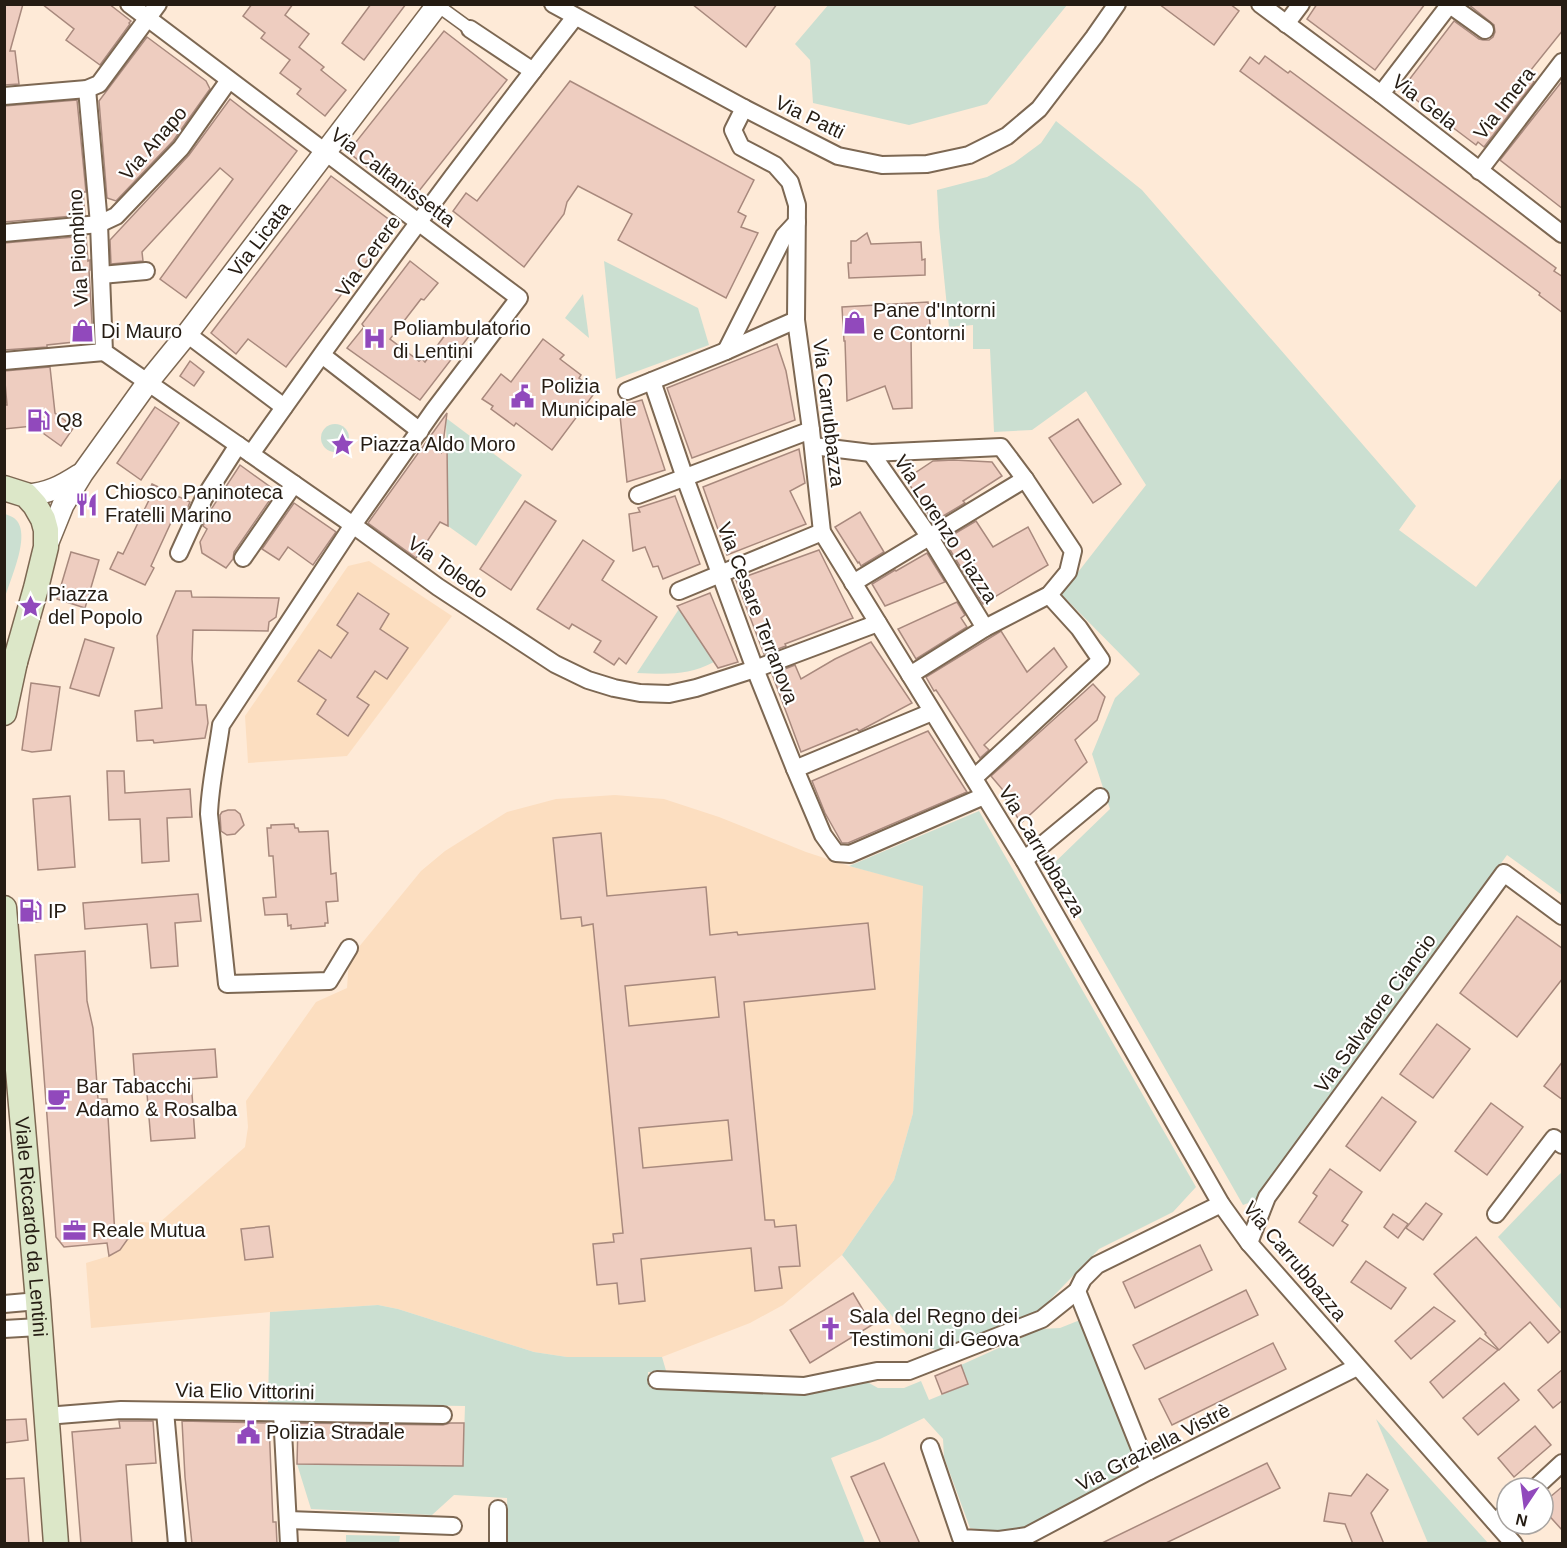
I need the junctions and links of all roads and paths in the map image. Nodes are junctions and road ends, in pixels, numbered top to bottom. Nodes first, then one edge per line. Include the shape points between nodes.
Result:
1 (129, 4) edge
2 (158, 4) edge
3 (553, 4) edge
4 (1117, 4) edge
5 (1260, 4) edge
6 (1301, 4) edge
7 (438, 5) edge
8 (1450, 5) edge
9 (575, 17) junction
10 (147, 18) junction
11 (1286, 24) junction
12 (470, 29) joint
13 (1485, 30) dead end
14 (532, 71) junction
15 (1560, 71) edge
16 (230, 80) junction
17 (87, 89) junction
18 (1381, 94) junction
19 (4, 96) edge
20 (744, 108) junction
21 (325, 152) junction
22 (1479, 171) junction
23 (796, 222) junction
24 (419, 223) junction
25 (99, 224) junction
26 (4, 233) edge
27 (1563, 234) edge
28 (146, 271) dead end
29 (101, 275) junction
30 (795, 320) junction
31 (186, 334) junction
32 (726, 351) junction
33 (104, 352) junction
34 (322, 355) junction
35 (4, 361) edge
36 (652, 381) junction
37 (148, 382) junction
38 (627, 392) dead end
39 (284, 407) junction
40 (420, 430) junction
41 (812, 438) junction
42 (245, 450) junction
43 (871, 453) junction
44 (82, 474) junction
45 (685, 478) junction
46 (1025, 479) junction
47 (294, 484) junction
48 (10, 489) edge
49 (639, 495) dead end
50 (353, 525) junction
51 (822, 532) junction
52 (929, 536) junction
53 (46, 547) junction
54 (179, 553) dead end
55 (243, 558) dead end
56 (721, 573) junction
57 (853, 583) junction
58 (679, 591) dead end
59 (1049, 595) junction
60 (878, 623) junction
61 (985, 628) junction
62 (10, 668) edge
63 (756, 669) junction
64 (910, 675) junction
65 (932, 712) junction
66 (4, 713) edge
67 (795, 769) junction
68 (974, 778) junction
69 (984, 796) junction
70 (1100, 797) dead end
71 (1024, 860) junction
72 (4, 908) edge
73 (1563, 916) edge
74 (348, 948) dead end
75 (1563, 1145) edge
76 (1221, 1204) junction
77 (1496, 1214) dead end
78 (1249, 1243) junction
79 (1077, 1291) junction
80 (38, 1301) junction
81 (4, 1304) edge
82 (39, 1327) junction
83 (4, 1329) edge
84 (1357, 1366) junction
85 (657, 1380) dead end
86 (165, 1411) junction
87 (282, 1413) junction
88 (443, 1414) dead end
89 (46, 1416) junction
90 (930, 1447) dead end
91 (1563, 1464) edge
92 (1149, 1471) junction
93 (1548, 1476) edge
94 (498, 1509) dead end
95 (1495, 1511) edge
96 (288, 1520) junction
97 (453, 1526) dead end
98 (56, 1544) edge
99 (177, 1544) edge
100 (289, 1544) edge
101 (498, 1544) edge

1 - 10 street, Via Caltanissetta
2 - 10 street
3 - 9 street, Via Patti
4 - 20 street, Via Patti via 1039,109 1007,136 969,155 927,164 882,165 838,156
5 - 11 street, Via Gela
6 - 11 street
7 - 12 street
7 - 21 street, Via Licata
8 - 13 street
8 - 18 street
9 - 14 street, Via Cerere
9 - 20 street, Via Patti
10 - 16 street, Via Caltanissetta
10 - 17 street via 99,84
11 - 18 street, Via Gela
12 - 14 street
14 - 24 street, Via Cerere
15 - 22 street, Via Imera
16 - 21 street, Via Caltanissetta
16 - 25 street, Via Anapo via 182,148 116,216
17 - 19 street
17 - 25 street, Via Piombino
18 - 22 street, Via Gela
20 - 23 street, Via Carrubbazza via 734,130 741,147 775,165 790,182 797,205
21 - 24 street, Via Caltanissetta
21 - 31 street, Via Licata
22 - 27 street, Via Gela
23 - 30 street, Via Carrubbazza
23 - 32 street via 784,236
24 - 34 street, Via Cerere
24 - 40 street, Via Caltanissetta via 519,298
25 - 26 street
25 - 29 street, Via Piombino
28 - 29 street
29 - 33 street, Via Piombino
30 - 32 street
30 - 41 street, Via Carrubbazza
31 - 37 street, Via Licata
31 - 39 street
32 - 36 street
33 - 35 street
33 - 37 street
34 - 39 street, Via Cerere
34 - 40 street
36 - 38 street
36 - 45 street, Via Cesare Terranova
37 - 42 street, Via Toledo
37 - 44 street, Via Licata
39 - 42 street, Via Cerere
40 - 50 street
41 - 43 street
41 - 45 street
41 - 51 street, Via Carrubbazza
42 - 47 street, Via Toledo
42 - 54 street, Via Cerere via 204,498
43 - 46 street via 1001,447
43 - 52 street, Via Lorenzo Piazza
44 - 48 street via 38,494
44 - 53 street, Via Licata via 63,505
45 - 49 street
45 - 56 street, Via Cesare Terranova
46 - 52 street
46 - 59 street via 1073,551 1068,572
47 - 50 street, Via Toledo
47 - 55 street
48 - 53 main road via 35,505 46,530
50 - 63 street, Via Toledo via 467,606 555,664 588,680 640,693 669,694
50 - 74 street via 221,725 209,813 227,984 329,981
51 - 56 street
51 - 57 street, Via Carrubbazza
52 - 57 street
52 - 61 street, Via Lorenzo Piazza
53 - 62 main road
56 - 58 street
56 - 63 street, Via Cesare Terranova
57 - 60 street, Via Carrubbazza
59 - 61 street
59 - 68 street via 1101,660
60 - 63 street, Via Toledo
60 - 64 street, Via Carrubbazza
61 - 64 street
62 - 66 main road
63 - 67 street, Via Cesare Terranova
64 - 65 street, Via Carrubbazza
65 - 67 street
65 - 68 street, Via Carrubbazza
67 - 69 street, Via Cesare Terranova via 823,835 836,853 850,854
68 - 69 street, Via Carrubbazza
69 - 71 street, Via Carrubbazza
70 - 71 street
71 - 76 street, Via Carrubbazza
72 - 80 main road, Viale Riccardo da Lentini
73 - 78 street, Via Salvatore Ciancio via 1503,873 1267,1197
75 - 77 street via 1554,1138
76 - 78 street, Via Carrubbazza
76 - 79 street via 1097,1265
78 - 84 street, Via Carrubbazza
79 - 85 street via 1042,1318 909,1371 877,1371 804,1386
79 - 92 street
80 - 81 street
80 - 82 main road, Viale Riccardo da Lentini
82 - 83 street
82 - 89 main road, Viale Riccardo da Lentini
84 - 92 street, Via Graziella Vistrè
84 - 95 street, Via Carrubbazza
86 - 87 street, Via Elio Vittorini
86 - 89 street, Via Elio Vittorini
86 - 99 street
87 - 88 street, Via Elio Vittorini
87 - 96 street
89 - 98 main road, Viale Riccardo da Lentini
90 - 92 street, Via Graziella Vistrè via 961,1538 999,1540 1027,1536
91 - 93 street
94 - 101 street
96 - 97 street
96 - 100 street

